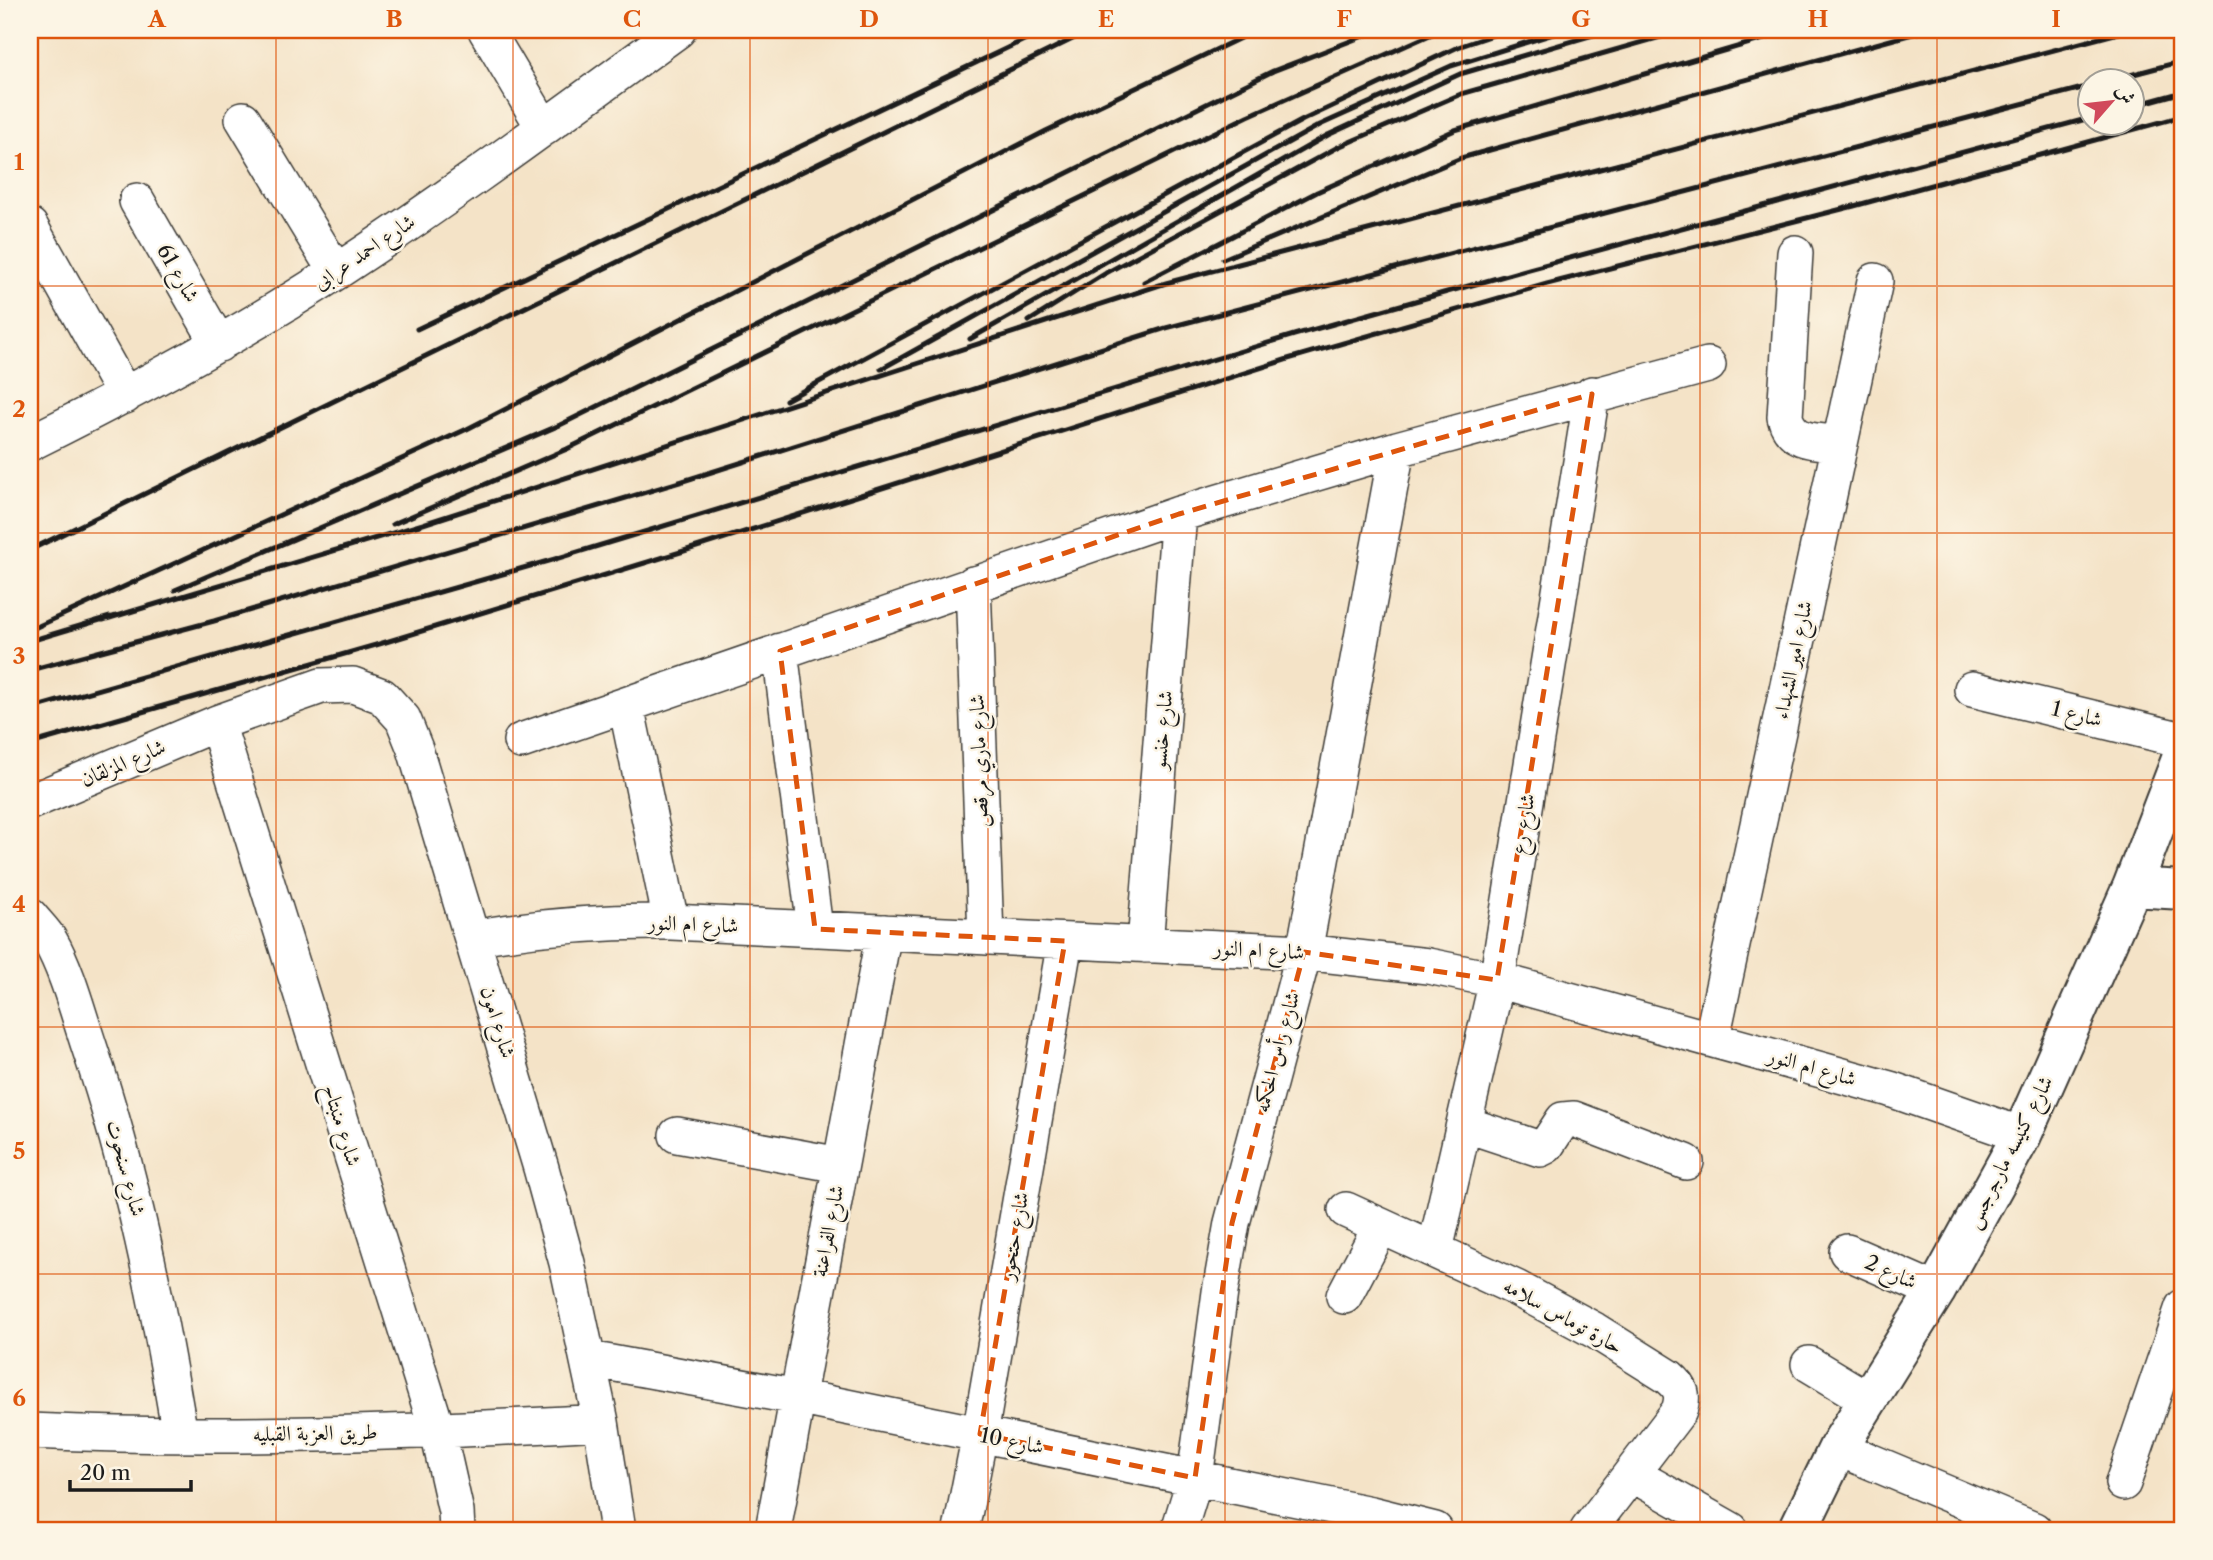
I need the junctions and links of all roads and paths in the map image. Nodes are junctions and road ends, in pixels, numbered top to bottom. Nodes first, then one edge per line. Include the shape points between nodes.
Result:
1 (486, 30) edge
2 (678, 30) edge
3 (641, 41) edge
4 (243, 119) dead end
5 (544, 128) junction
6 (137, 201) dead end
7 (30, 226) edge
8 (1795, 253) dead end
9 (336, 272) junction
10 (1875, 281) dead end
11 (219, 344) junction
12 (1708, 365) dead end
13 (1592, 394) junction
14 (125, 396) junction
15 (30, 443) edge
16 (1840, 443) junction
17 (1397, 449) junction
18 (1179, 514) junction
19 (972, 584) junction
20 (780, 651) junction
21 (1972, 689) dead end
22 (626, 705) junction
23 (217, 723) junction
24 (2183, 740) edge
25 (521, 741) dead end
26 (2183, 754) edge
27 (30, 802) edge
28 (2132, 887) junction
29 (2183, 890) edge
30 (30, 916) edge
31 (671, 922) junction
32 (815, 929) junction
33 (884, 932) junction
34 (986, 937) junction
35 (473, 938) junction
36 (1065, 941) junction
37 (1144, 945) junction
38 (1304, 952) junction
39 (1497, 980) junction
40 (1712, 1038) junction
41 (1464, 1124) junction
42 (677, 1135) dead end
43 (2022, 1135) junction
44 (1686, 1162) dead end
45 (840, 1165) junction
46 (1346, 1210) dead end
47 (1381, 1226) junction
48 (1435, 1251) junction
49 (1847, 1252) dead end
50 (1936, 1291) junction
51 (1344, 1296) dead end
52 (2183, 1307) edge
53 (589, 1359) junction
54 (1809, 1364) dead end
55 (797, 1397) junction
56 (1867, 1399) junction
57 (601, 1422) junction
58 (30, 1431) edge
59 (438, 1432) junction
60 (180, 1434) junction
61 (980, 1434) junction
62 (1838, 1448) junction
63 (1632, 1474) junction
64 (1195, 1478) junction
65 (2123, 1483) dead end
66 (457, 1530) edge
67 (618, 1530) edge
68 (773, 1530) edge
69 (961, 1530) edge
70 (1179, 1530) edge
71 (1435, 1530) edge
72 (1588, 1530) edge
73 (1731, 1530) edge
74 (1798, 1530) edge
75 (2034, 1530) edge

1 - 5 street
2 - 3 street, شارع احمد عرابى
3 - 5 street, شارع احمد عرابى
4 - 9 street
5 - 9 street, شارع احمد عرابى
6 - 11 street, شارع 61
7 - 14 street
8 - 16 street via 1785,417 1793,434 1801,439
9 - 11 street, شارع احمد عرابى
10 - 16 street, شارع امير الشهداء
11 - 14 street, شارع احمد عرابى
12 - 13 street
13 - 17 street
13 - 39 street, شارع رع
14 - 15 street, شارع احمد عرابى
16 - 40 street, شارع امير الشهداء
17 - 18 street
17 - 38 street, شارع رأس الحكمه
18 - 19 street
18 - 37 street, شارع خنسو
19 - 20 street
19 - 34 street, شارع ماري مرقص
20 - 22 street
20 - 32 street
21 - 24 street, شارع 1
22 - 25 street
22 - 31 street
23 - 27 street, شارع المزلقان
23 - 35 street, شارع امون via 321,686 353,685 382,696 403,719 415,750
23 - 59 street, شارع منبتاح
26 - 28 street, شارع كنيسه مارجرجس
28 - 29 street
28 - 43 street, شارع كنيسه مارجرجس
30 - 60 street, شارع سنحوت via 50,940 107,1098 137,1209
31 - 32 street, شارع ام النور
31 - 35 street, شارع ام النور via 569,924
32 - 33 street, شارع ام النور
33 - 34 street, شارع ام النور
33 - 45 street, شارع الفراعنة
34 - 36 street, شارع ام النور
35 - 53 street, شارع امون via 544,1180
36 - 37 street, شارع ام النور
36 - 61 street, شارع حتحور
37 - 38 street, شارع ام النور
38 - 39 street, شارع ام النور via 1427,966
38 - 64 street, شارع رأس الحكمه via 1232,1223
39 - 40 street, شارع ام النور
39 - 41 street, شارع رع
40 - 43 street, شارع ام النور via 1890,1088
41 - 44 street via 1540,1149 1563,1120 1574,1119
41 - 48 street, شارع رع
42 - 45 street
43 - 50 street, شارع كنيسه مارجرجس
45 - 55 street, شارع الفراعنة
46 - 47 street, حارة توماس سلامه
47 - 48 street, حارة توماس سلامه
47 - 51 street
48 - 63 street, حارة توماس سلامه via 1594,1330 1680,1386 1683,1399 1679,1411
49 - 50 street, شارع 2
50 - 56 street, شارع كنيسه مارجرجس
52 - 65 street
53 - 55 street, شارع 10
53 - 57 street, شارع امون
54 - 56 street
55 - 61 street, شارع 10
55 - 68 street, شارع الفراعنة
56 - 62 street, شارع كنيسه مارجرجس
57 - 59 street, طريق العزبة القبليه
57 - 67 street, شارع امون
58 - 60 street, طريق العزبة القبليه
59 - 60 street, طريق العزبة القبليه
59 - 66 street, شارع منبتاح
61 - 64 street, شارع 10
61 - 69 street, شارع حتحور
62 - 74 street, شارع كنيسه مارجرجس
62 - 75 street
63 - 72 street
63 - 73 street
64 - 70 street, شارع رأس الحكمه
64 - 71 street, شارع 10

